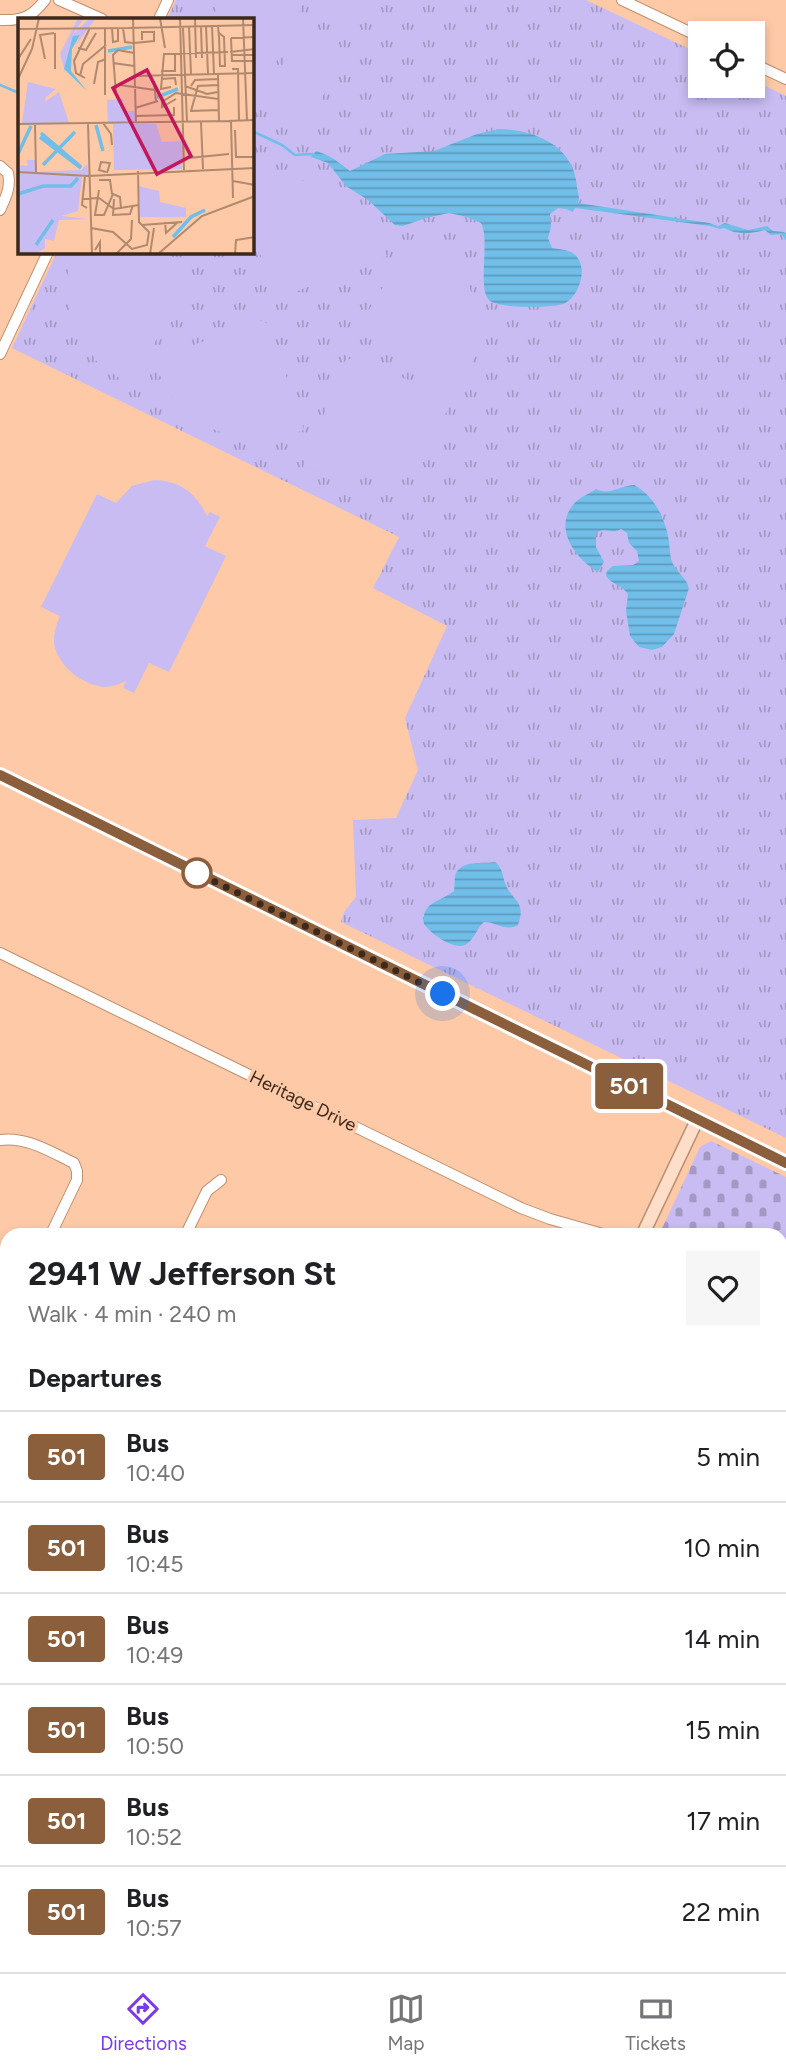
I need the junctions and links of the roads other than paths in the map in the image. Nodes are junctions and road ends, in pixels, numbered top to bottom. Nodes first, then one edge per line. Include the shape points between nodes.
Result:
1 (46, 0) edge
2 (59, 0) edge
3 (168, 0) edge
4 (622, 0) edge
5 (24, 18) edge
6 (100, 18) edge
7 (159, 18) edge
8 (18, 19) edge
9 (0, 20) edge
10 (688, 31) edge
11 (765, 68) edge
12 (786, 79) edge
13 (0, 166) edge
14 (0, 210) edge
15 (47, 254) edge
16 (0, 354) edge
17 (0, 775) edge
18 (0, 953) edge
19 (697, 1120) junction
20 (0, 1140) edge
21 (786, 1163) edge
22 (221, 1180) dead end
23 (55, 1228) edge
24 (189, 1228) edge
25 (582, 1228) edge
26 (646, 1228) edge

1 - 5 street
2 - 6 street
3 - 7 street
4 - 10 street
8 - 9 street
11 - 12 street
13 - 14 street via 10,180
15 - 16 street
17 - 19 main road
18 - 25 street, Heritage Drive via 521,1208
19 - 21 main road
19 - 26 main road
20 - 23 street via 31,1143 74,1163 77,1180
22 - 24 street via 207,1191

